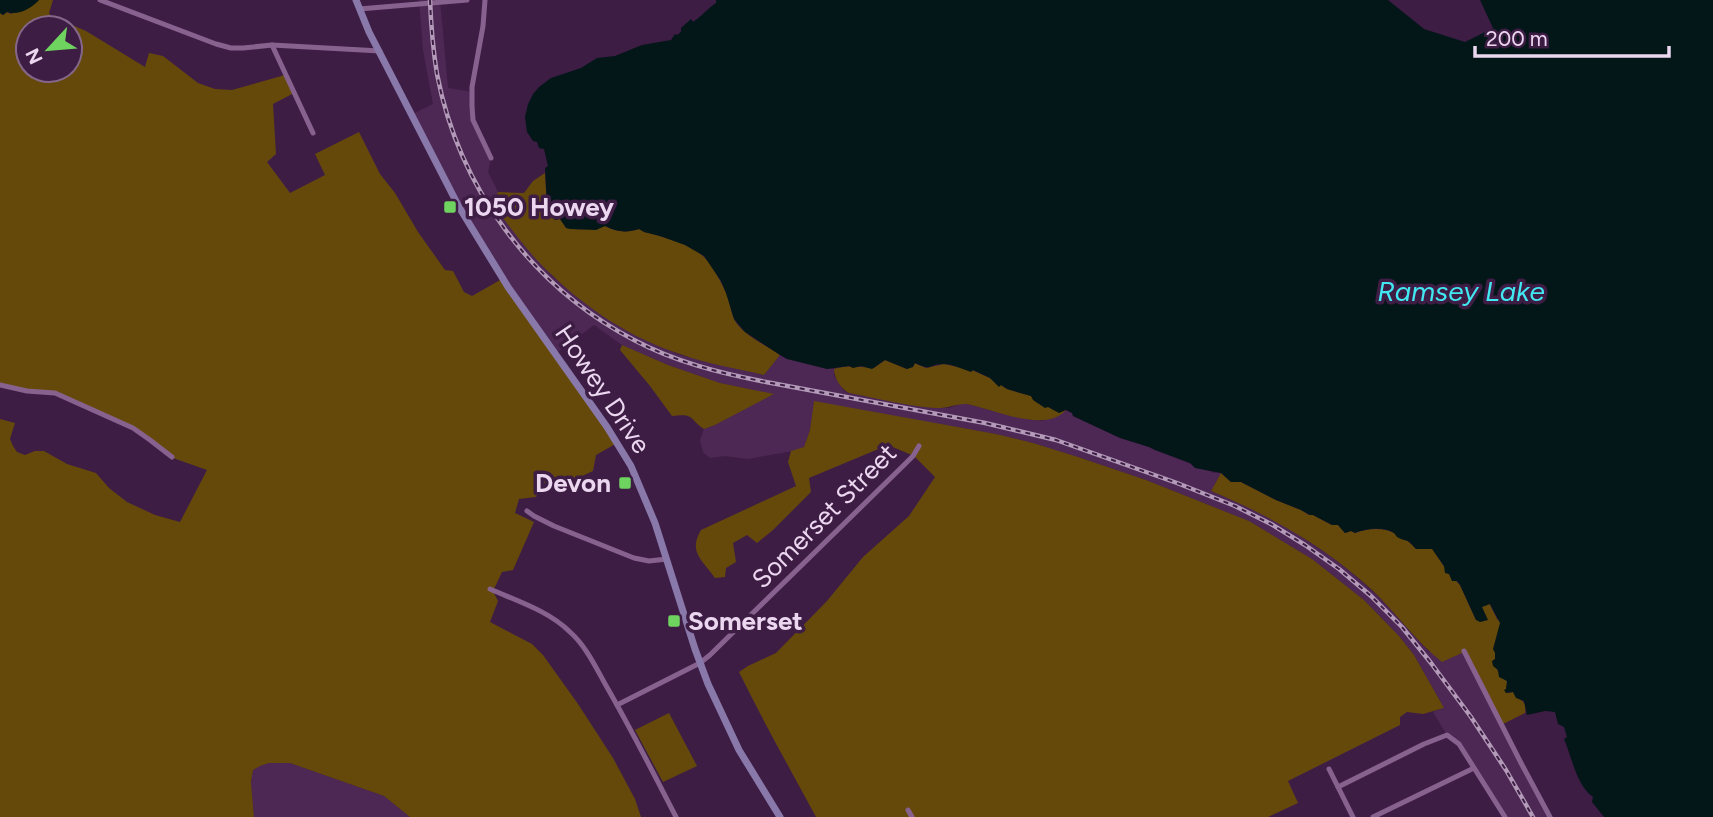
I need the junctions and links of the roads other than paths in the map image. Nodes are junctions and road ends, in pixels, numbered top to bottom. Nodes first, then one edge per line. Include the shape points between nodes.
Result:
1 (100, 0) edge
2 (356, 0) edge
3 (467, 0) edge
4 (485, 0) edge
5 (359, 9) junction
6 (272, 45) junction
7 (380, 51) junction
8 (313, 133) dead end
9 (491, 158) dead end
10 (0, 385) edge
11 (919, 446) dead end
12 (172, 457) dead end
13 (527, 511) dead end
14 (667, 559) junction
15 (491, 589) dead end
16 (1464, 651) dead end
17 (700, 663) junction
18 (617, 705) junction
19 (1474, 768) junction
20 (1329, 769) dead end
21 (1338, 787) junction
22 (908, 810) dead end
23 (676, 817) edge
24 (780, 817) edge
25 (912, 817) edge
26 (1353, 817) edge
27 (1373, 817) edge
28 (1504, 817) edge
29 (1550, 817) edge

1 - 6 street via 216,44 243,48
2 - 5 main road, Howey Drive
3 - 5 street
4 - 9 street via 471,106
5 - 7 main road, Howey Drive
6 - 7 street
6 - 8 street
7 - 14 main road, Howey Drive via 447,188 508,287 624,454 650,508
10 - 12 street via 55,393 133,428
11 - 17 street, Somerset Street
13 - 14 street via 634,558
14 - 17 main road, Howey Drive
15 - 18 street via 571,632
16 - 29 street
17 - 18 street, Somerset Street
17 - 24 main road, Howey Drive via 735,742
18 - 23 street
19 - 21 street via 1459,744 1447,735
19 - 27 street
19 - 28 street
20 - 21 street
21 - 26 street
22 - 25 street

